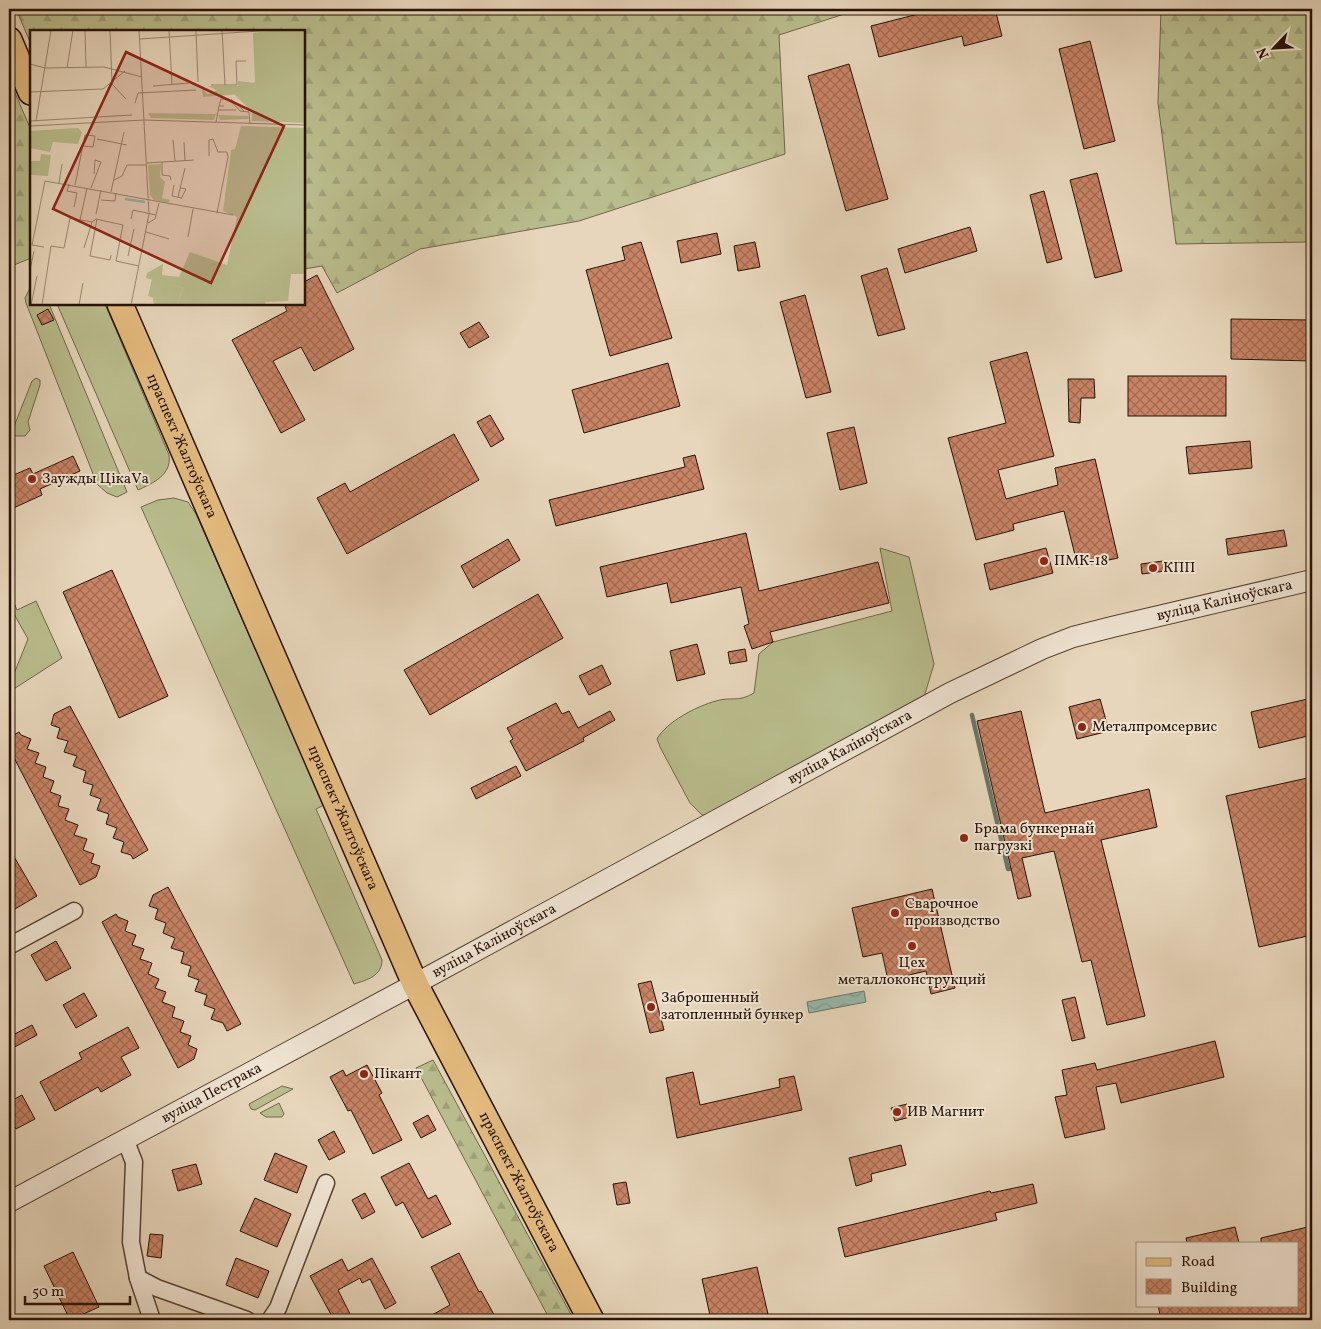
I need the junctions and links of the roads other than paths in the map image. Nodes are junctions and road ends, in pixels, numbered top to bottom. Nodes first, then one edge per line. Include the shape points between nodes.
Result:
1 (9, 40) edge
2 (30, 90) edge
3 (120, 305) edge
4 (1312, 580) edge
5 (74, 910) dead end
6 (9, 946) edge
7 (415, 984) junction
8 (125, 1139) junction
9 (326, 1183) dead end
10 (9, 1202) edge
11 (138, 1278) junction
12 (152, 1320) edge
13 (248, 1320) edge
14 (270, 1320) edge
15 (591, 1320) edge

1 - 2 main road
3 - 7 main road, праспект Жалтоўскага
4 - 7 street, вуліца Каліноўскага via 1112,627 1042,649 950,693
5 - 6 street
7 - 8 street, вуліца Пестрака
7 - 15 main road, праспект Жалтоўскага
8 - 10 street, вуліца Пестрака
8 - 11 street via 134,1162 131,1242
9 - 14 street via 278,1308
11 - 12 street
11 - 13 street via 157,1288

